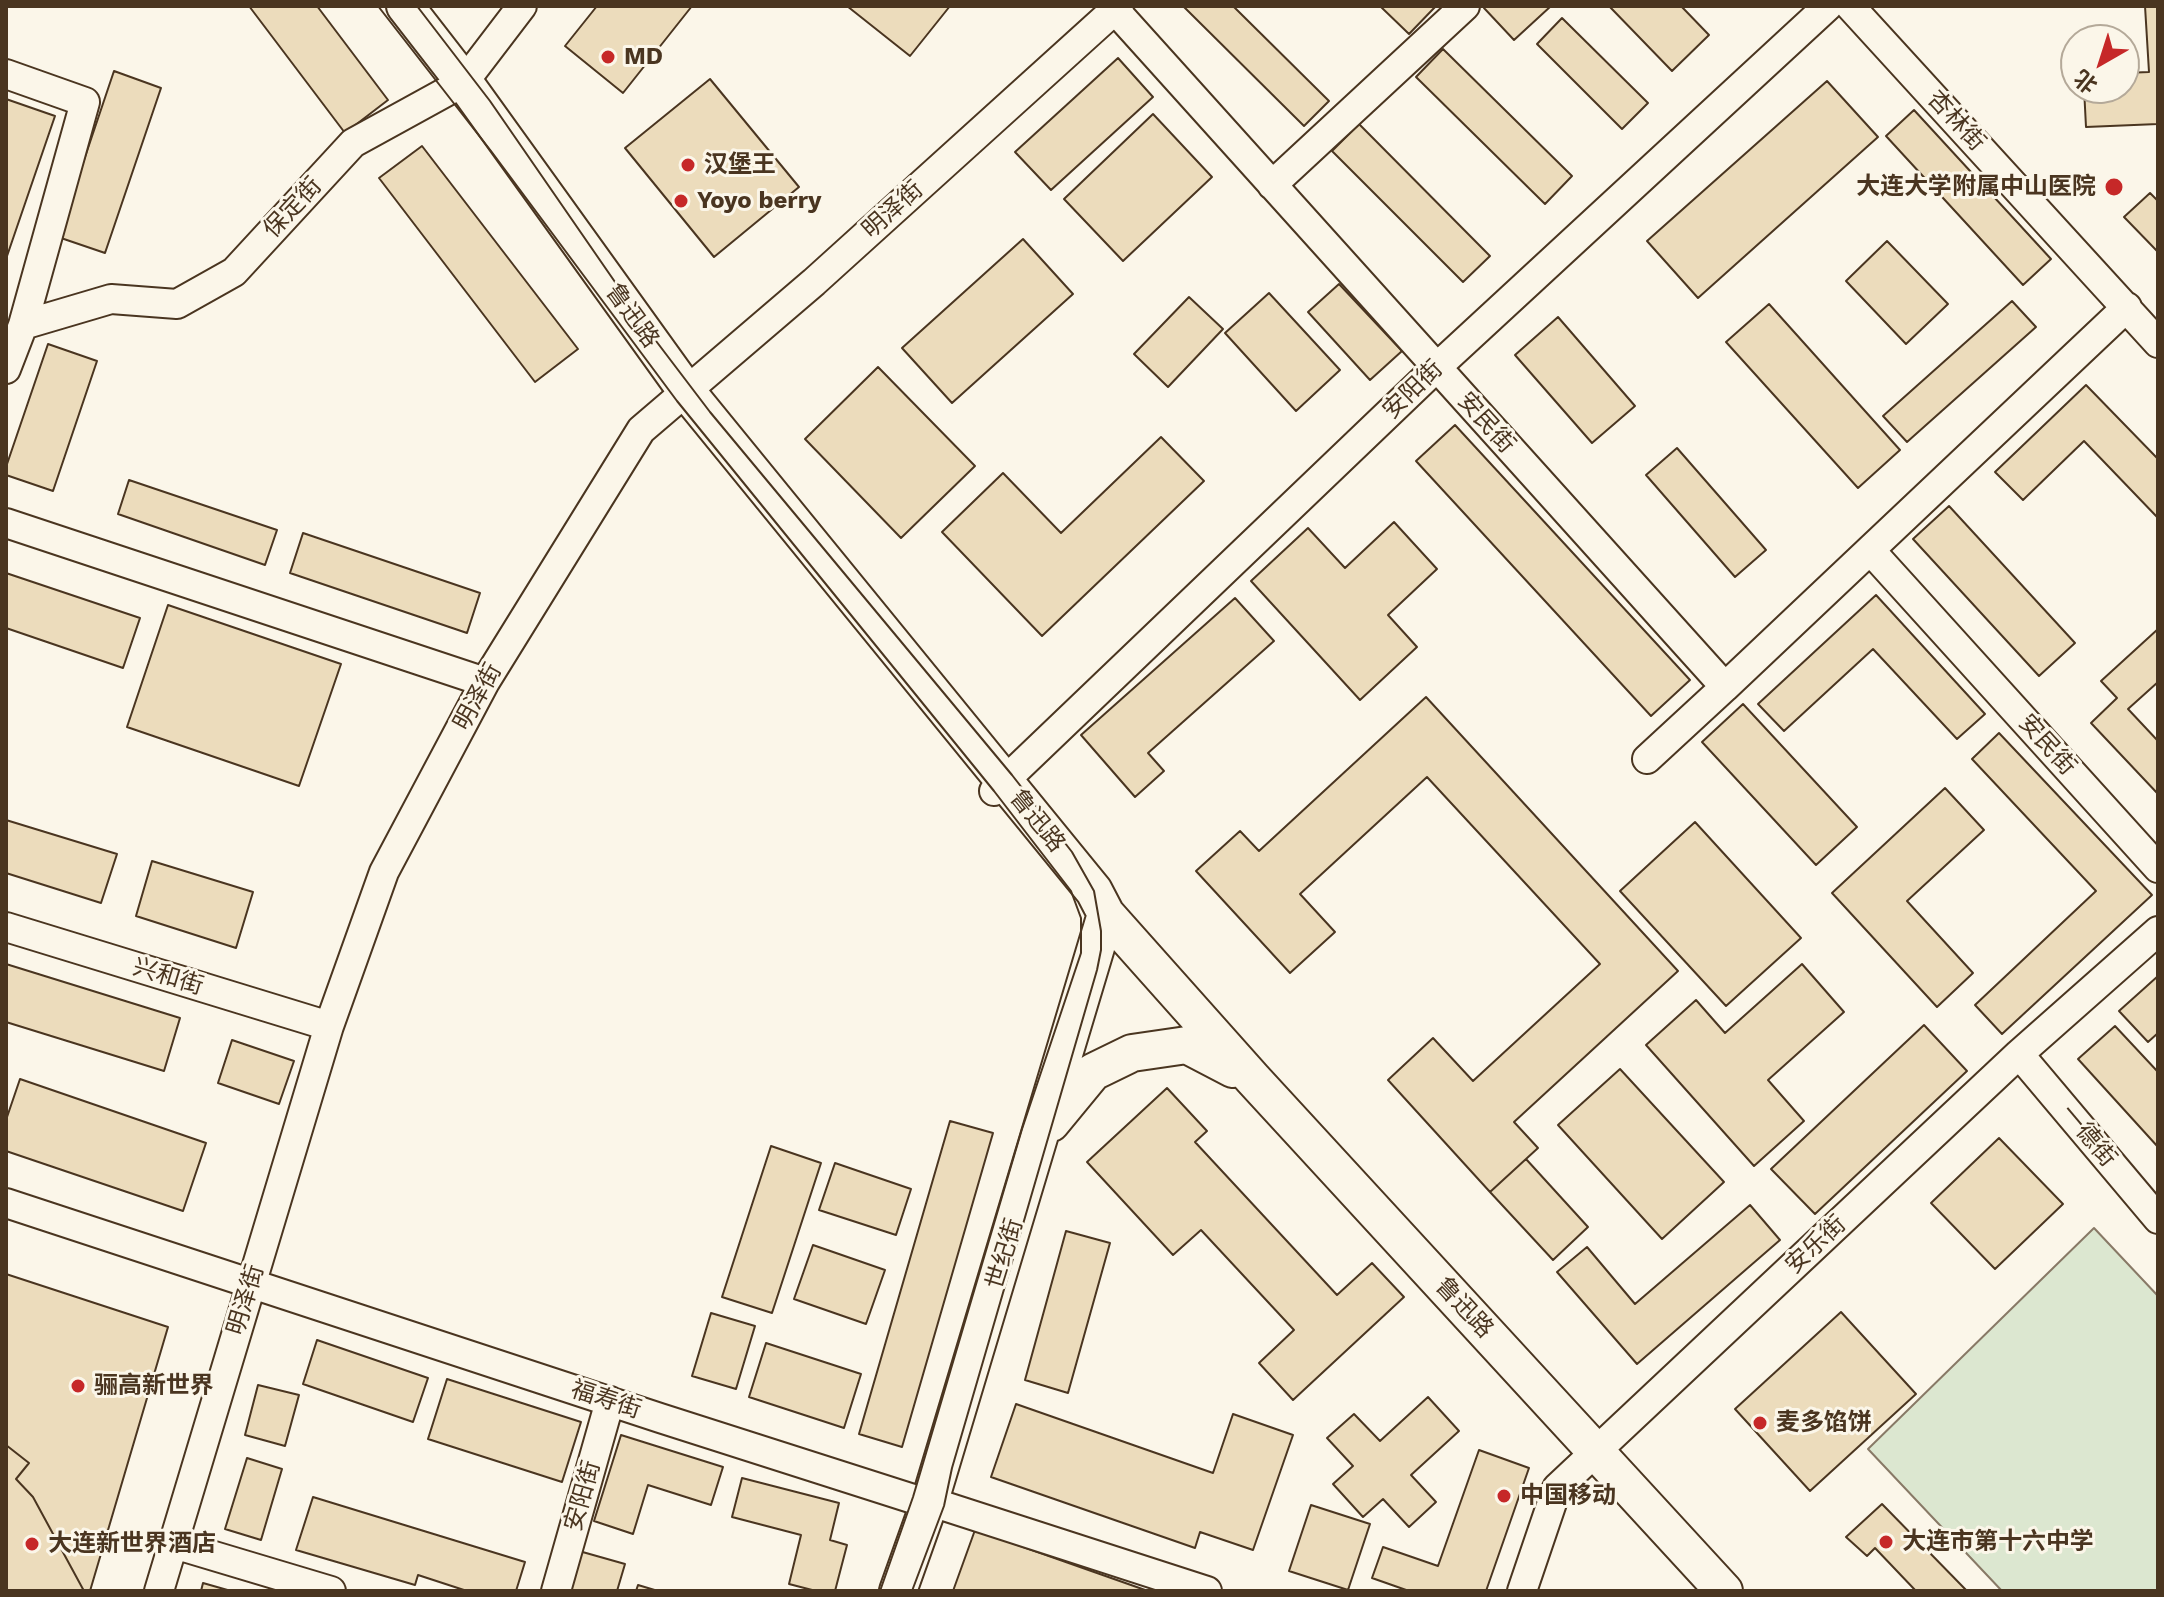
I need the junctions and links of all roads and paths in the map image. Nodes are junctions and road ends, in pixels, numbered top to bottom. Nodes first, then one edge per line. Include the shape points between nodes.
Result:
1 (405, 6) edge
2 (522, 6) edge
3 (1465, 6) edge
4 (1828, 6) edge
5 (1850, 6) edge
6 (1117, 8) edge
7 (6, 74) edge
8 (464, 82) junction
9 (1272, 185) junction
10 (2127, 307) junction
11 (23, 325) junction
12 (2154, 334) edge
13 (1436, 368) junction
14 (6, 369) edge
15 (687, 392) junction
16 (6, 523) edge
17 (1871, 551) junction
18 (485, 682) junction
19 (1725, 687) junction
20 (1647, 759) dead end
21 (999, 786) junction
22 (2158, 868) edge
23 (1106, 914) junction
24 (6, 927) edge
25 (2158, 931) edge
26 (329, 1026) junction
27 (2019, 1054) junction
28 (1253, 1079) junction
29 (1042, 1134) junction
30 (6, 1203) edge
31 (2158, 1219) edge
32 (252, 1282) junction
33 (610, 1401) junction
34 (1596, 1452) junction
35 (929, 1504) junction
36 (174, 1544) junction
37 (159, 1591) edge
38 (331, 1591) edge
39 (556, 1591) edge
40 (898, 1591) edge
41 (1207, 1591) edge
42 (1522, 1591) edge
43 (1724, 1591) edge

1 - 8 main road, 鲁迅路
2 - 8 street, 保定街
3 - 9 street
4 - 13 street, 安阳街
5 - 10 street, 杏林街
6 - 9 street, 安民街
6 - 15 street, 明泽街
7 - 11 street via 85,102
8 - 11 street, 保定街 via 353,143 234,272 177,304 111,299
8 - 15 main road, 鲁迅路
9 - 13 street, 安民街
10 - 12 street, 杏林街
10 - 17 street
11 - 14 street
13 - 19 street, 安民街
13 - 21 street, 安阳街
15 - 18 street, 明泽街 via 641,430
15 - 21 main road, 鲁迅路
16 - 18 street
17 - 19 street
17 - 22 street, 安民街
18 - 26 street, 明泽街 via 384,872
19 - 20 street
21 - 23 main road, 鲁迅路 via 1094,891
23 - 28 main road, 鲁迅路
23 - 29 main road, 世纪街
24 - 26 street, 兴和街
25 - 27 street, 安乐街
26 - 32 street, 明泽街
27 - 31 street, 一德街
27 - 34 street, 安乐街
28 - 29 main road via 1187,1045 1132,1053 1093,1072
28 - 34 main road, 鲁迅路
29 - 35 main road, 世纪街
30 - 32 street, 福寿街
32 - 33 street, 福寿街
32 - 36 street, 明泽街
33 - 35 street, 福寿街
33 - 39 street, 安阳街
34 - 42 street, 安乐街 via 1557,1488
34 - 43 main road, 鲁迅路
35 - 40 main road, 世纪街
35 - 41 street, 福寿街
36 - 37 street, 明泽街
36 - 38 street

